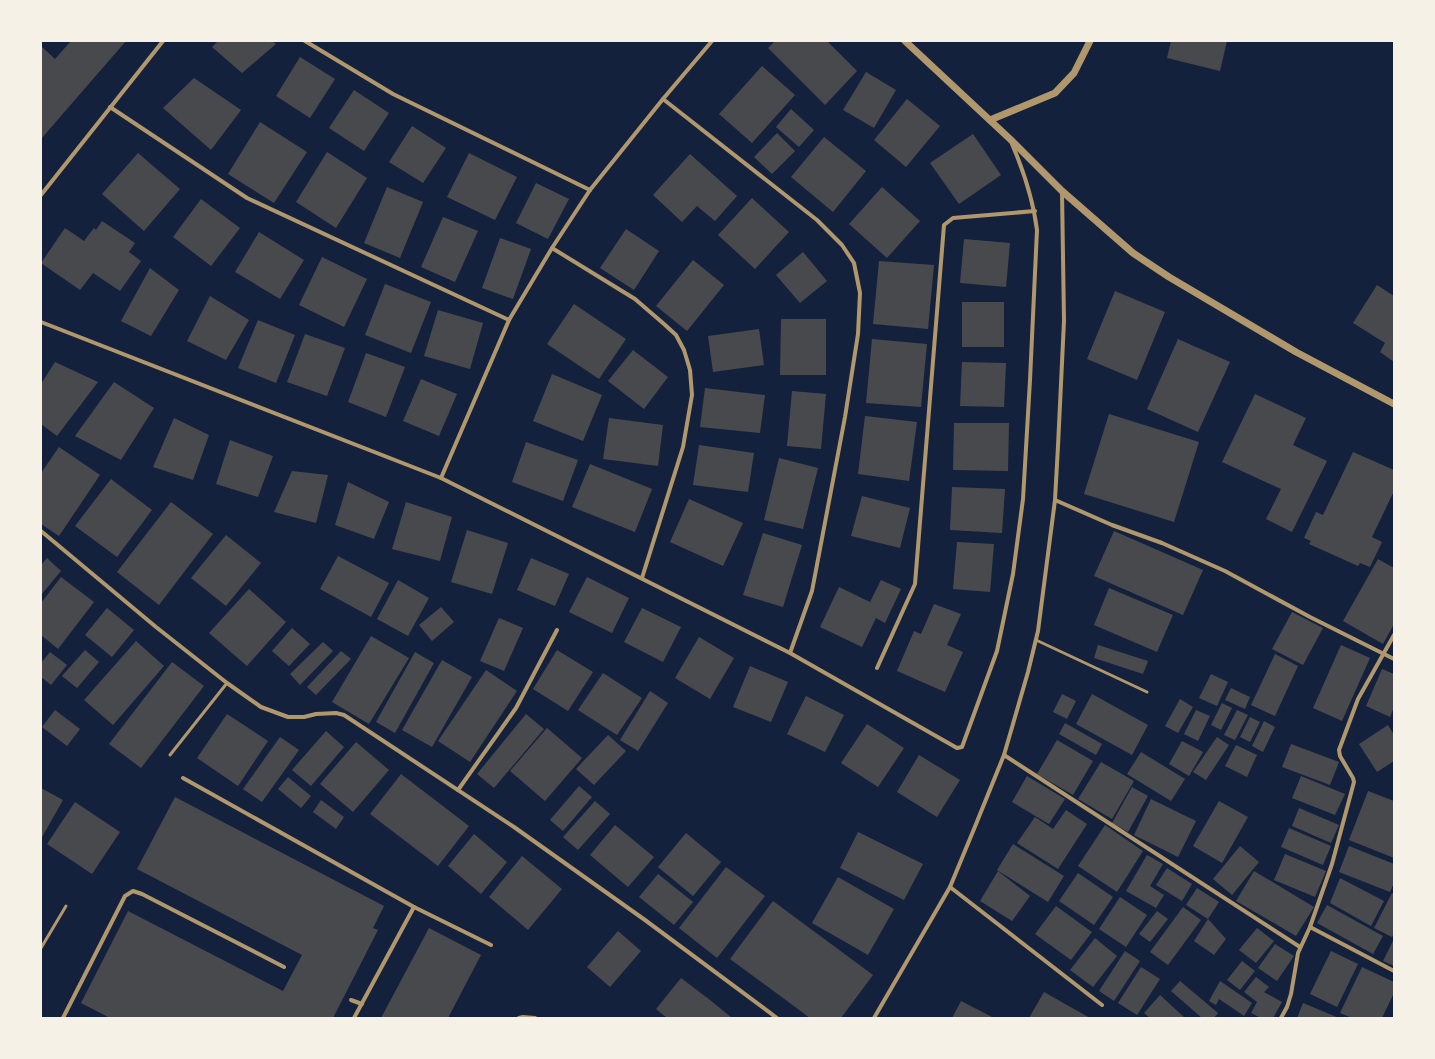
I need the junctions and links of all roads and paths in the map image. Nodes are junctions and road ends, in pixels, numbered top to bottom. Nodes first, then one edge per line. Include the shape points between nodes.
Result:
1 (163, 41) edge
2 (305, 41) edge
3 (712, 41) edge
4 (905, 41) edge
5 (1090, 41) edge
6 (663, 99) junction
7 (110, 107) junction
8 (990, 120) junction
9 (1010, 139) junction
10 (590, 190) junction
11 (1062, 191) junction
12 (41, 195) edge
13 (1035, 211) junction
14 (552, 248) junction
15 (509, 320) junction
16 (41, 322) edge
17 (1394, 404) edge
18 (441, 478) junction
19 (1055, 500) junction
20 (41, 531) edge
21 (642, 578) junction
22 (557, 630) dead end
23 (1394, 635) edge
24 (1036, 640) junction
25 (790, 653) junction
26 (1383, 653) junction
27 (1394, 659) edge
28 (877, 668) dead end
29 (227, 683) junction
30 (1147, 692) dead end
31 (170, 754) dead end
32 (1004, 755) junction
33 (182, 778) dead end
34 (458, 790) junction
35 (950, 887) junction
36 (66, 906) dead end
37 (414, 907) junction
38 (1310, 927) junction
39 (491, 945) dead end
40 (1300, 947) junction
41 (41, 948) edge
42 (284, 967) dead end
43 (1394, 971) edge
44 (351, 1000) dead end
45 (362, 1004) junction
46 (1102, 1005) dead end
47 (63, 1018) edge
48 (354, 1018) edge
49 (520, 1018) edge
50 (535, 1018) edge
51 (777, 1018) edge
52 (874, 1018) edge
53 (1281, 1018) edge

1 - 7 street
2 - 10 street via 393,94
3 - 6 street
4 - 8 street
5 - 8 street via 1074,73 1055,93
6 - 10 street
6 - 25 street via 817,220 842,244 854,263 860,293 858,334 845,417 812,591
7 - 12 street
7 - 15 street via 247,198
8 - 9 street
9 - 11 street
9 - 13 street via 1026,178
10 - 14 street
11 - 17 street via 1133,253 1169,277 1296,352
11 - 19 street via 1064,321
13 - 25 street via 1036,270 1030,380 1022,499 1013,574 997,651 962,747 957,748
13 - 28 street via 953,218 944,225 915,584
14 - 15 street
14 - 21 street via 635,299 664,324 676,335 690,370 692,394 683,447
15 - 18 street
16 - 18 street
18 - 21 street
19 - 24 street
19 - 26 street via 1225,571
20 - 29 street
21 - 25 street
22 - 34 street via 516,708
23 - 26 street
24 - 30 lane
24 - 32 street
26 - 27 street
26 - 38 street via 1358,699 1339,750 1354,782 1332,864
29 - 31 lane
29 - 34 street via 261,706 288,717 336,713 344,715
32 - 35 street
32 - 40 street
33 - 37 street
34 - 51 street via 639,915
35 - 46 street
35 - 52 street
36 - 41 lane
37 - 39 street
37 - 45 street
38 - 40 street
38 - 43 street
40 - 53 street via 1291,994
42 - 47 street via 133,891 125,896
44 - 45 street
45 - 48 street
49 - 50 street

